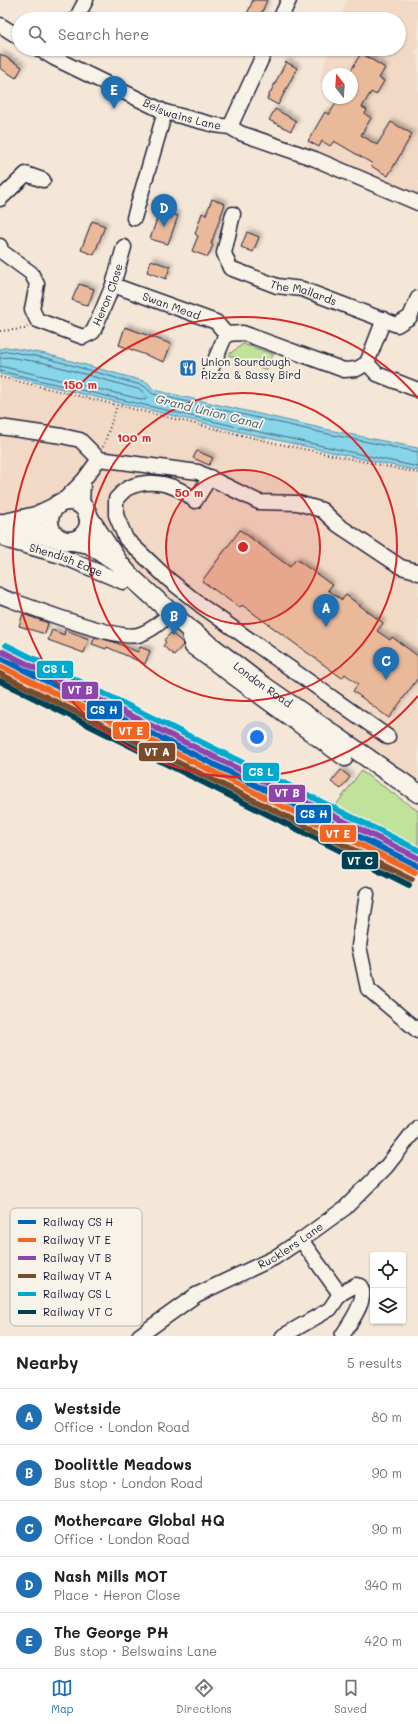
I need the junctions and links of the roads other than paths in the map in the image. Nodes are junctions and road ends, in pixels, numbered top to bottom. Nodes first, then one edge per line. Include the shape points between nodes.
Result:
1 (86, 0) edge
2 (289, 0) edge
3 (80, 12) edge
4 (283, 12) edge
5 (1, 28) edge
6 (12, 33) edge
7 (62, 56) edge
8 (263, 56) edge
9 (165, 112) junction
10 (230, 127) junction
11 (43, 180) dead end
12 (0, 199) edge
13 (417, 200) edge
14 (233, 214) dead end
15 (134, 218) dead end
16 (0, 246) edge
17 (124, 247) dead end
18 (113, 285) junction
19 (418, 298) edge
20 (384, 319) junction
21 (226, 334) junction
22 (362, 366) junction
23 (210, 372) dead end
24 (418, 390) edge
25 (0, 427) edge
26 (99, 459) junction
27 (210, 477) junction
28 (83, 481) junction
29 (58, 505) junction
30 (85, 511) junction
31 (1, 527) edge
32 (66, 540) junction
33 (119, 563) junction
34 (418, 573) edge
35 (131, 577) junction
36 (0, 596) edge
37 (171, 613) junction
38 (188, 628) junction
39 (388, 737) dead end
40 (345, 759) dead end
41 (418, 793) edge
42 (367, 894) dead end
43 (418, 1030) edge
44 (418, 1126) edge
45 (301, 1240) junction
46 (340, 1294) junction
47 (139, 1336) edge
48 (283, 1336) edge
49 (342, 1336) edge

1 - 3 street
2 - 4 street
5 - 6 street
7 - 9 street, Belswains Lane
8 - 10 street
9 - 10 street, Belswains Lane
9 - 15 street
10 - 13 street, Belswains Lane
11 - 12 street via 26,174
14 - 20 street, The Mallards via 224,253 230,268 277,286 302,290
16 - 18 street, Heron Close via 1,251 31,273 37,284 32,309 37,320 83,337 93,332
17 - 18 street, Heron Close
18 - 21 street, Swan Mead via 216,322
19 - 20 street, The Mallards via 410,317 397,325
20 - 22 street
21 - 22 street via 243,333 344,370
21 - 23 street
22 - 24 street
25 - 26 street via 80,440
26 - 27 street via 198,472
26 - 28 street
27 - 34 street via 259,502 298,503 322,510 338,525 401,567
27 - 39 street via 195,501 171,486 148,482 127,488 116,499 116,515 126,539 168,579 203,607
28 - 29 street
28 - 30 street
29 - 30 main road via 69,501 76,502
29 - 31 main road via 36,516
29 - 32 main road via 49,522 52,532
30 - 32 main road via 89,523 85,533 78,538
30 - 33 main road, London Road
31 - 32 main road, London Road
31 - 35 street, Shendish Edge via 8,541 61,556 123,582
32 - 33 main road, London Road via 89,544
33 - 35 main road, London Road
35 - 37 main road, London Road
36 - 37 street via 120,635 137,635 150,630
37 - 38 main road, London Road
38 - 40 street via 192,647
38 - 41 main road, London Road via 254,679
42 - 43 street via 358,946 368,989
44 - 45 street, Rucklers Lane via 386,1167 345,1208
45 - 46 street
45 - 47 street, Rucklers Lane via 274,1258 196,1295
46 - 48 street via 330,1309
46 - 49 street via 356,1285 363,1289 362,1299

